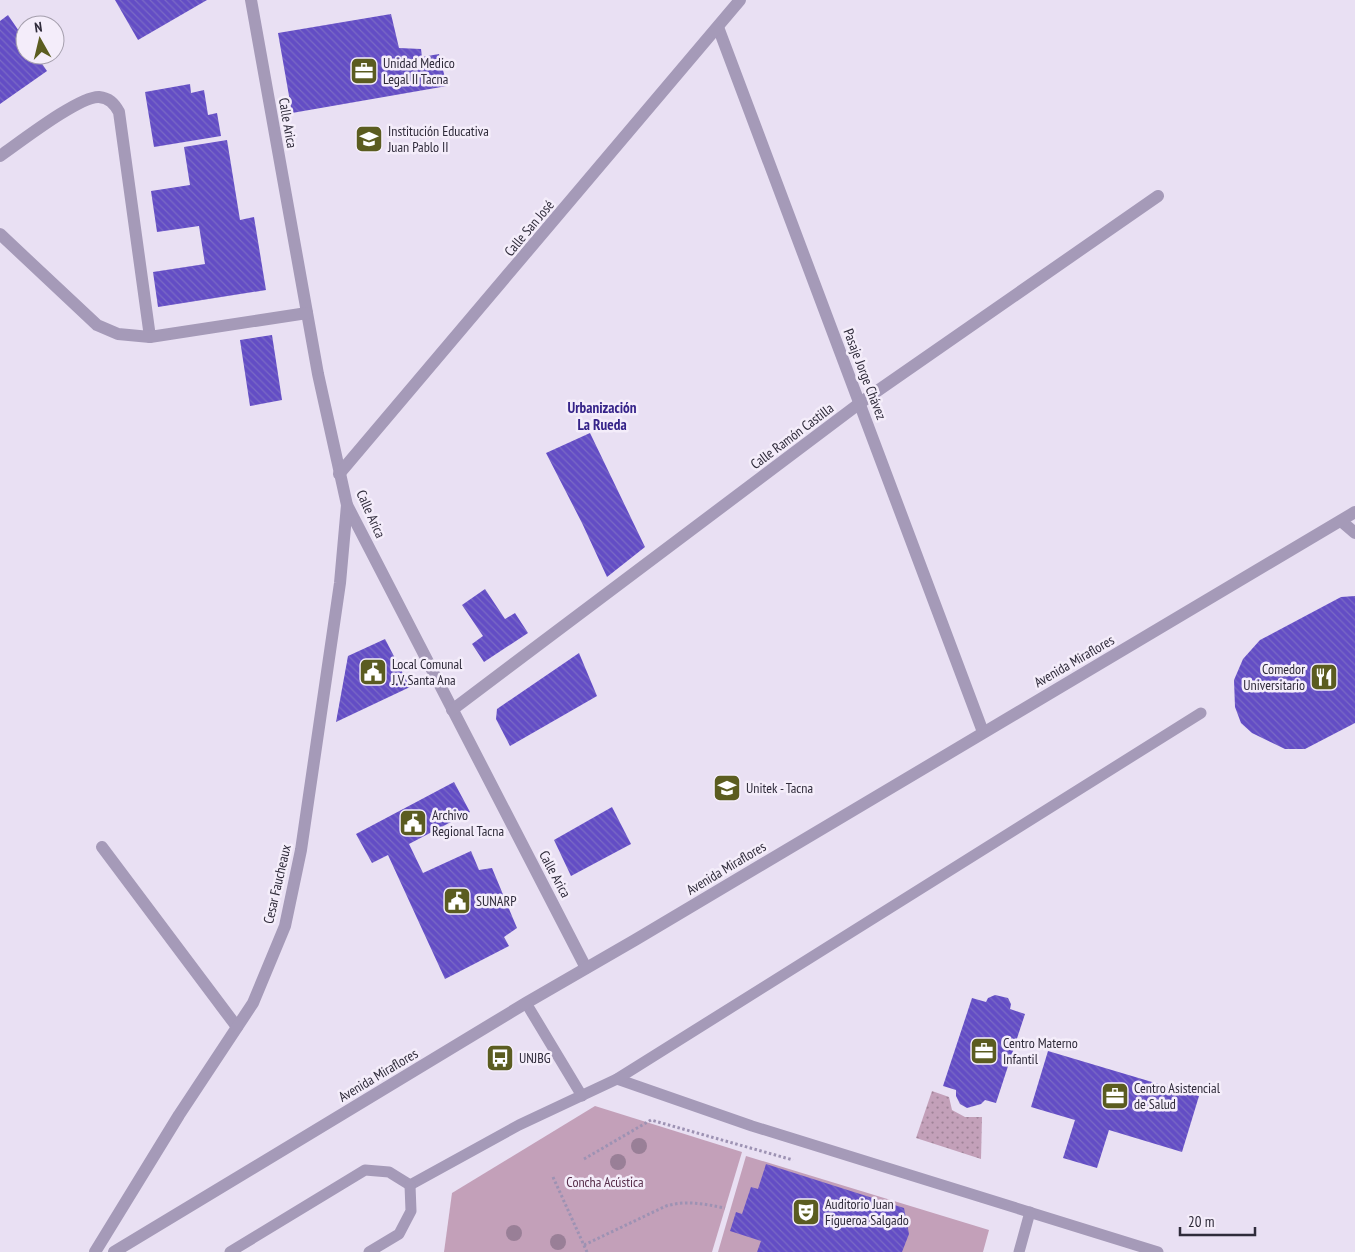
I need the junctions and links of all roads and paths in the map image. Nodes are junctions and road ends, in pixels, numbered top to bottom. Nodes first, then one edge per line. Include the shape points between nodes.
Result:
1 (251, 0) edge
2 (740, 0) edge
3 (718, 27) junction
4 (0, 156) edge
5 (1158, 196) dead end
6 (0, 234) edge
7 (306, 313) junction
8 (150, 337) junction
9 (860, 403) junction
10 (339, 474) junction
11 (347, 505) junction
12 (1355, 512) edge
13 (1342, 521) junction
14 (1355, 533) edge
15 (452, 710) junction
16 (1201, 713) dead end
17 (983, 732) junction
18 (102, 847) dead end
19 (586, 968) junction
20 (526, 1003) junction
21 (237, 1027) junction
22 (618, 1079) junction
23 (582, 1096) junction
24 (584, 1159) dead end
25 (801, 1163) dead end
26 (553, 1177) dead end
27 (410, 1185) junction
28 (726, 1208) dead end
29 (1030, 1212) junction
30 (584, 1245) junction
31 (95, 1252) edge
32 (114, 1252) edge
33 (230, 1252) edge
34 (370, 1252) edge
35 (587, 1252) edge
36 (1019, 1252) edge
37 (1158, 1252) edge

1 - 7 street, Calle Arica
2 - 3 street, Calle San José
3 - 9 street, Pasaje Jorge Chávez
3 - 10 street, Calle San José
4 - 8 street via 88,99 107,98 114,103 119,112
5 - 9 street, Calle Ramón Castilla
6 - 8 street via 97,325 118,334
7 - 8 street
7 - 10 street, Calle Arica
9 - 15 street, Calle Ramón Castilla
9 - 17 street, Pasaje Jorge Chávez
10 - 11 street, Calle Arica
11 - 15 street, Calle Arica
11 - 21 street, Cesar Faucheaux via 340,584 302,840 285,926 253,1004
12 - 13 street, Avenida Miraflores
13 - 14 street
13 - 17 street, Avenida Miraflores
15 - 19 street, Calle Arica
16 - 22 lane
17 - 19 street, Avenida Miraflores
18 - 21 street
19 - 20 street, Avenida Miraflores
20 - 23 lane
20 - 32 street, Avenida Miraflores
21 - 31 street, Cesar Faucheaux
22 - 23 lane
22 - 29 lane via 752,1126
23 - 27 lane
24 - 25 path via 651,1120
26 - 30 path
27 - 33 lane via 389,1172 365,1170
27 - 34 lane via 411,1211 398,1234
28 - 30 path via 678,1202
29 - 36 lane
29 - 37 lane
30 - 35 path

